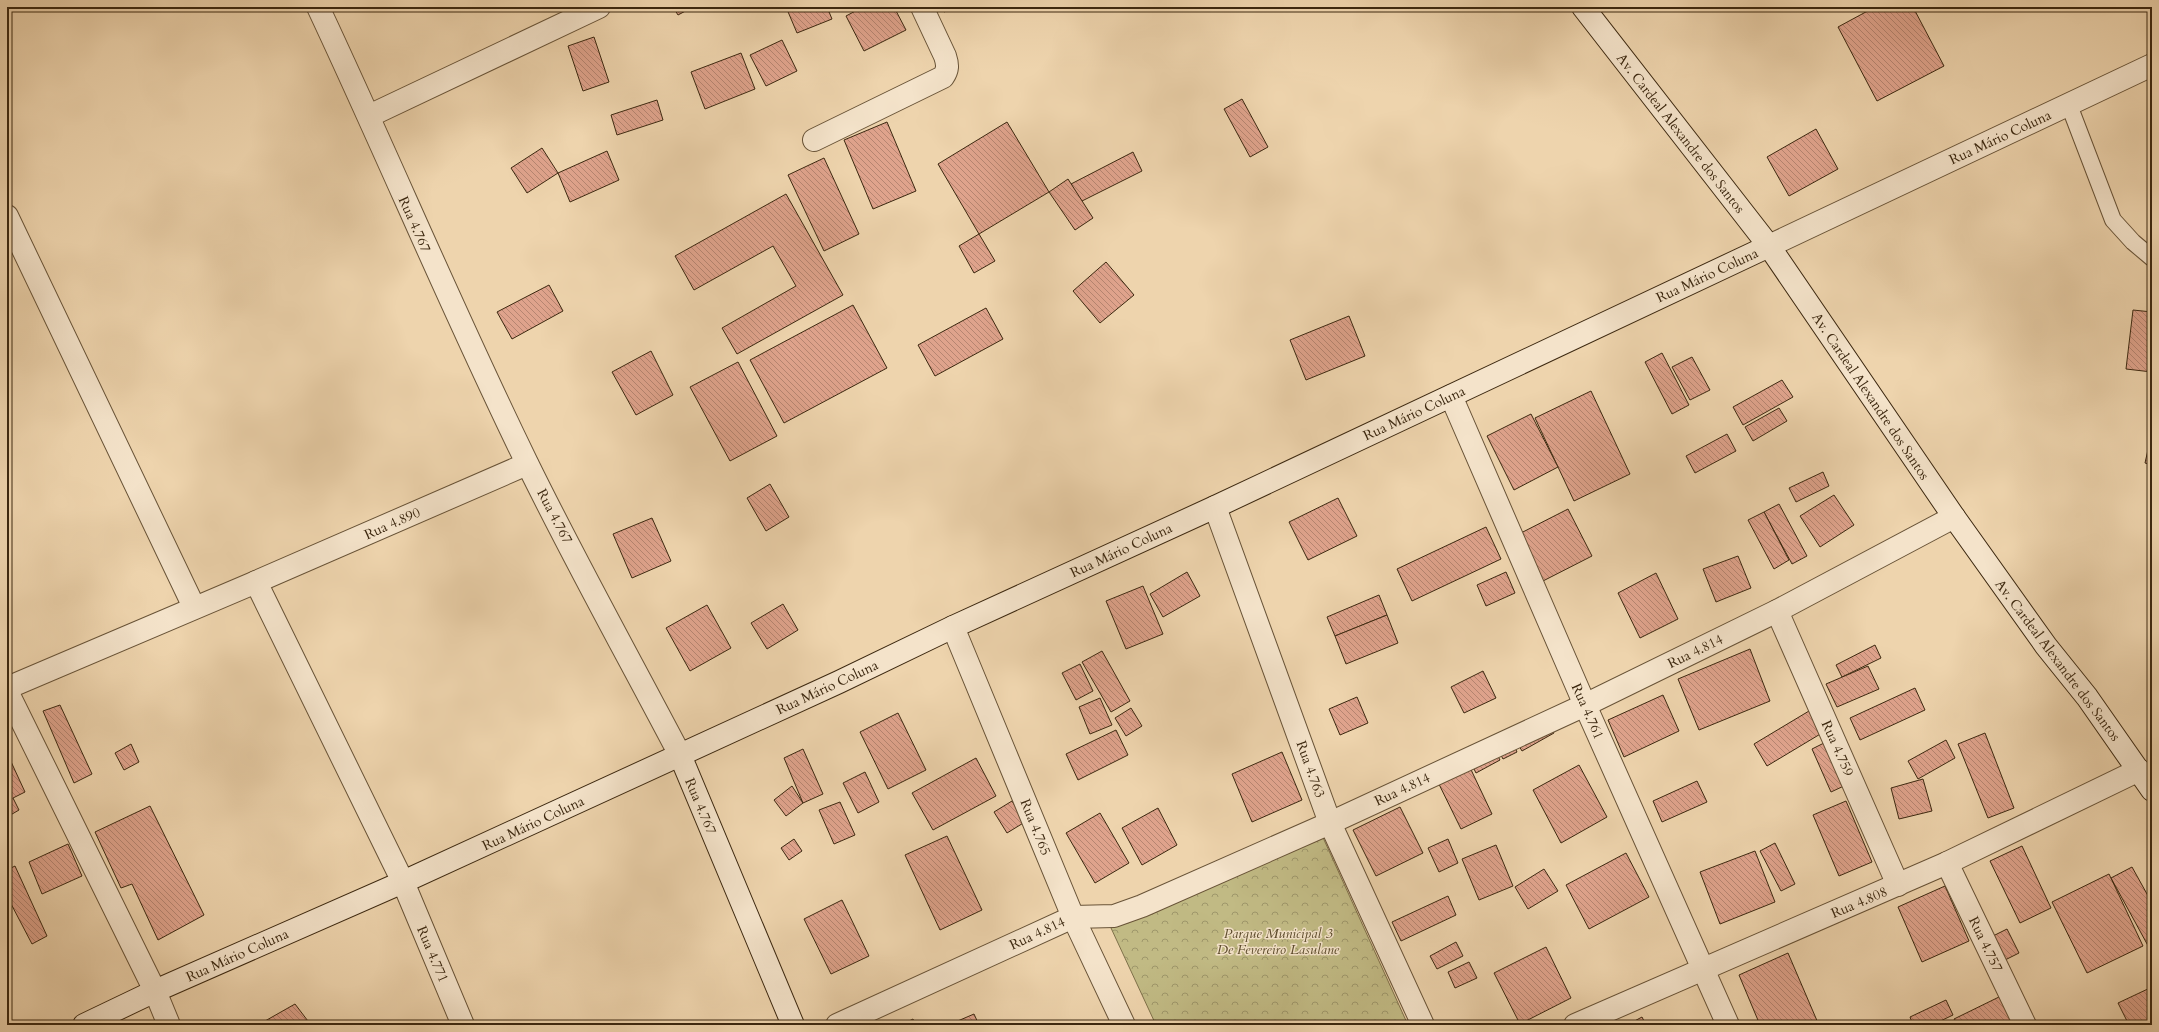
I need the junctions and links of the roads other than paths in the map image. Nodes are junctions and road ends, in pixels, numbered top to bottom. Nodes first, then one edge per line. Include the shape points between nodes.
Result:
1 (318, 7) edge
2 (599, 7) edge
3 (922, 7) edge
4 (1583, 7) edge
5 (2152, 65) edge
6 (2069, 105) junction
7 (369, 116) junction
8 (814, 140) dead end
9 (7, 216) edge
10 (11, 237) edge
11 (1769, 246) junction
12 (2152, 258) edge
13 (1451, 396) junction
14 (527, 464) junction
15 (1214, 507) junction
16 (1954, 517) junction
17 (256, 582) junction
18 (194, 607) junction
19 (1777, 611) junction
20 (953, 627) junction
21 (7, 689) edge
22 (1585, 705) junction
23 (680, 755) junction
24 (2139, 770) junction
25 (2152, 790) edge
26 (1330, 823) junction
27 (1947, 863) junction
28 (403, 882) junction
29 (1898, 885) junction
30 (1072, 917) junction
31 (1702, 969) junction
32 (155, 991) junction
33 (84, 1025) edge
34 (169, 1025) edge
35 (463, 1025) edge
36 (793, 1025) edge
37 (837, 1025) edge
38 (1124, 1025) edge
39 (1423, 1025) edge
40 (1575, 1025) edge
41 (1728, 1025) edge
42 (2024, 1025) edge

1 - 7 street, Rua 4.767
2 - 7 street
3 - 8 street via 948,65 943,77
4 - 11 street, Av. Cardeal Alexandre dos Santos
5 - 6 street, Rua Mário Coluna
6 - 11 street, Rua Mário Coluna
6 - 12 lane via 2113,220
7 - 14 street, Rua 4.767 via 421,238
9 - 10 street
10 - 18 street
11 - 13 street, Rua Mário Coluna
11 - 16 street, Av. Cardeal Alexandre dos Santos
13 - 15 street, Rua Mário Coluna
13 - 22 street, Rua 4.761
14 - 17 street, Rua 4.890
14 - 23 street, Rua 4.767
15 - 20 street, Rua Mário Coluna
15 - 26 street, Rua 4.763
16 - 19 street, Rua 4.814
16 - 24 street, Av. Cardeal Alexandre dos Santos
17 - 18 street, Rua 4.890
17 - 28 street, Rua 4.771
18 - 21 street, Rua 4.890
19 - 22 street, Rua 4.814
19 - 29 street, Rua 4.759
20 - 23 street, Rua Mário Coluna
20 - 30 street, Rua 4.765
21 - 32 street
22 - 26 street, Rua 4.814
22 - 31 street, Rua 4.761
23 - 28 street, Rua Mário Coluna
23 - 36 street, Rua 4.767
24 - 25 street, Av. Cardeal Alexandre dos Santos
24 - 27 street, Rua 4.808
26 - 30 street, Rua 4.814 via 1142,906 1114,916
26 - 39 street, Rua 4.763
27 - 29 street, Rua 4.808
27 - 42 street, Rua 4.757
28 - 32 street, Rua Mário Coluna
28 - 35 street, Rua 4.771
29 - 31 street, Rua 4.808
30 - 37 street, Rua 4.814
30 - 38 street, Rua 4.765
31 - 40 street, Rua 4.808
31 - 41 street, Rua 4.761
32 - 33 street, Rua Mário Coluna
32 - 34 street

